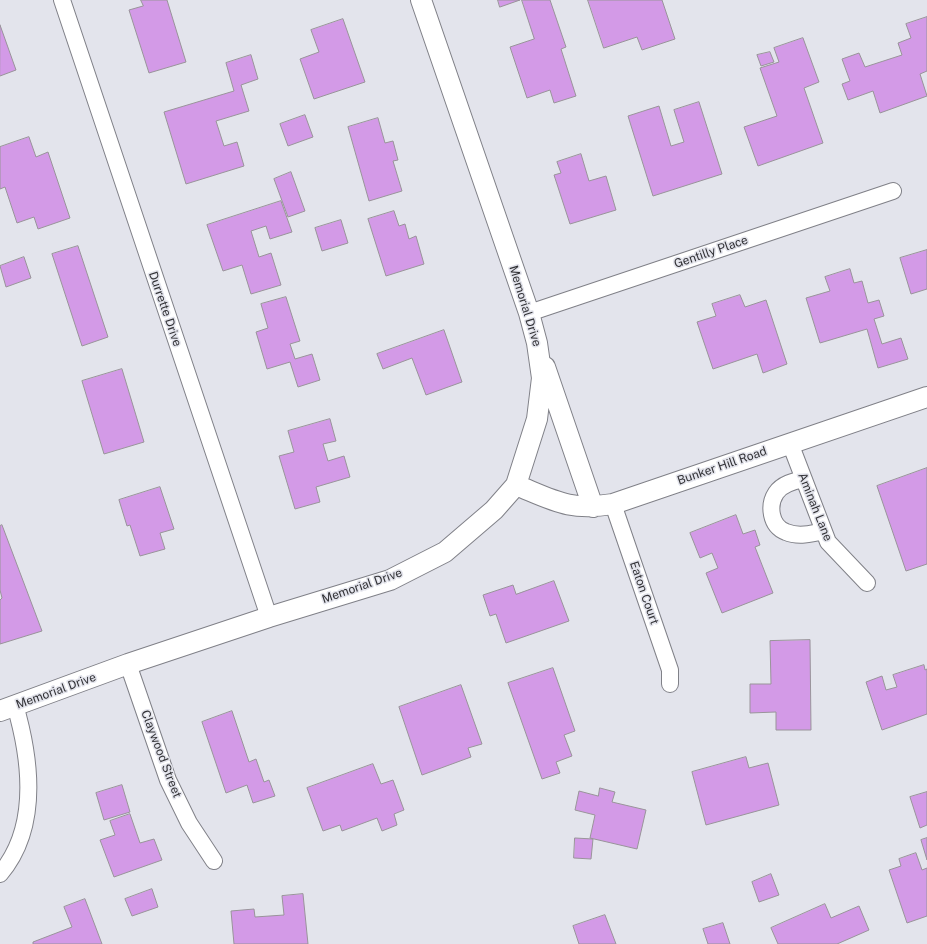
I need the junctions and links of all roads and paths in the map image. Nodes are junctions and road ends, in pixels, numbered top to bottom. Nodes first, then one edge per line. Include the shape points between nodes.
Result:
1 (62, 0) edge
2 (421, 0) edge
3 (893, 192) dead end
4 (529, 313) junction
5 (537, 343) junction
6 (927, 397) edge
7 (790, 443) junction
8 (804, 478) junction
9 (516, 485) junction
10 (614, 504) junction
11 (593, 507) junction
12 (823, 531) junction
13 (867, 583) dead end
14 (269, 617) junction
15 (128, 664) junction
16 (670, 684) dead end
17 (8, 708) edge
18 (214, 862) dead end
19 (0, 874) edge

1 - 14 street, Durrette Drive
2 - 4 street, Memorial Drive
3 - 4 street, Gentilly Place
4 - 5 street, Memorial Drive
5 - 9 street, Memorial Drive via 542,378 537,419
5 - 11 street
6 - 7 street, Bunker Hill Road
7 - 8 street, Aminah Lane
7 - 10 street, Bunker Hill Road
8 - 12 street, Aminah Lane
8 - 12 street via 789,483 777,492 771,505 773,521 784,532 798,535
9 - 11 street, Bunker Hill Road via 571,507
9 - 14 street, Memorial Drive via 494,510 445,552 390,580
10 - 11 street, Bunker Hill Road
10 - 16 street, Eaton Court via 670,670
12 - 13 street, Aminah Lane via 828,542
14 - 15 street, Memorial Drive
15 - 17 street, Memorial Drive
15 - 18 street, Claywood Street via 168,780 189,823
17 - 19 street via 23,735 29,798 24,832 10,861

